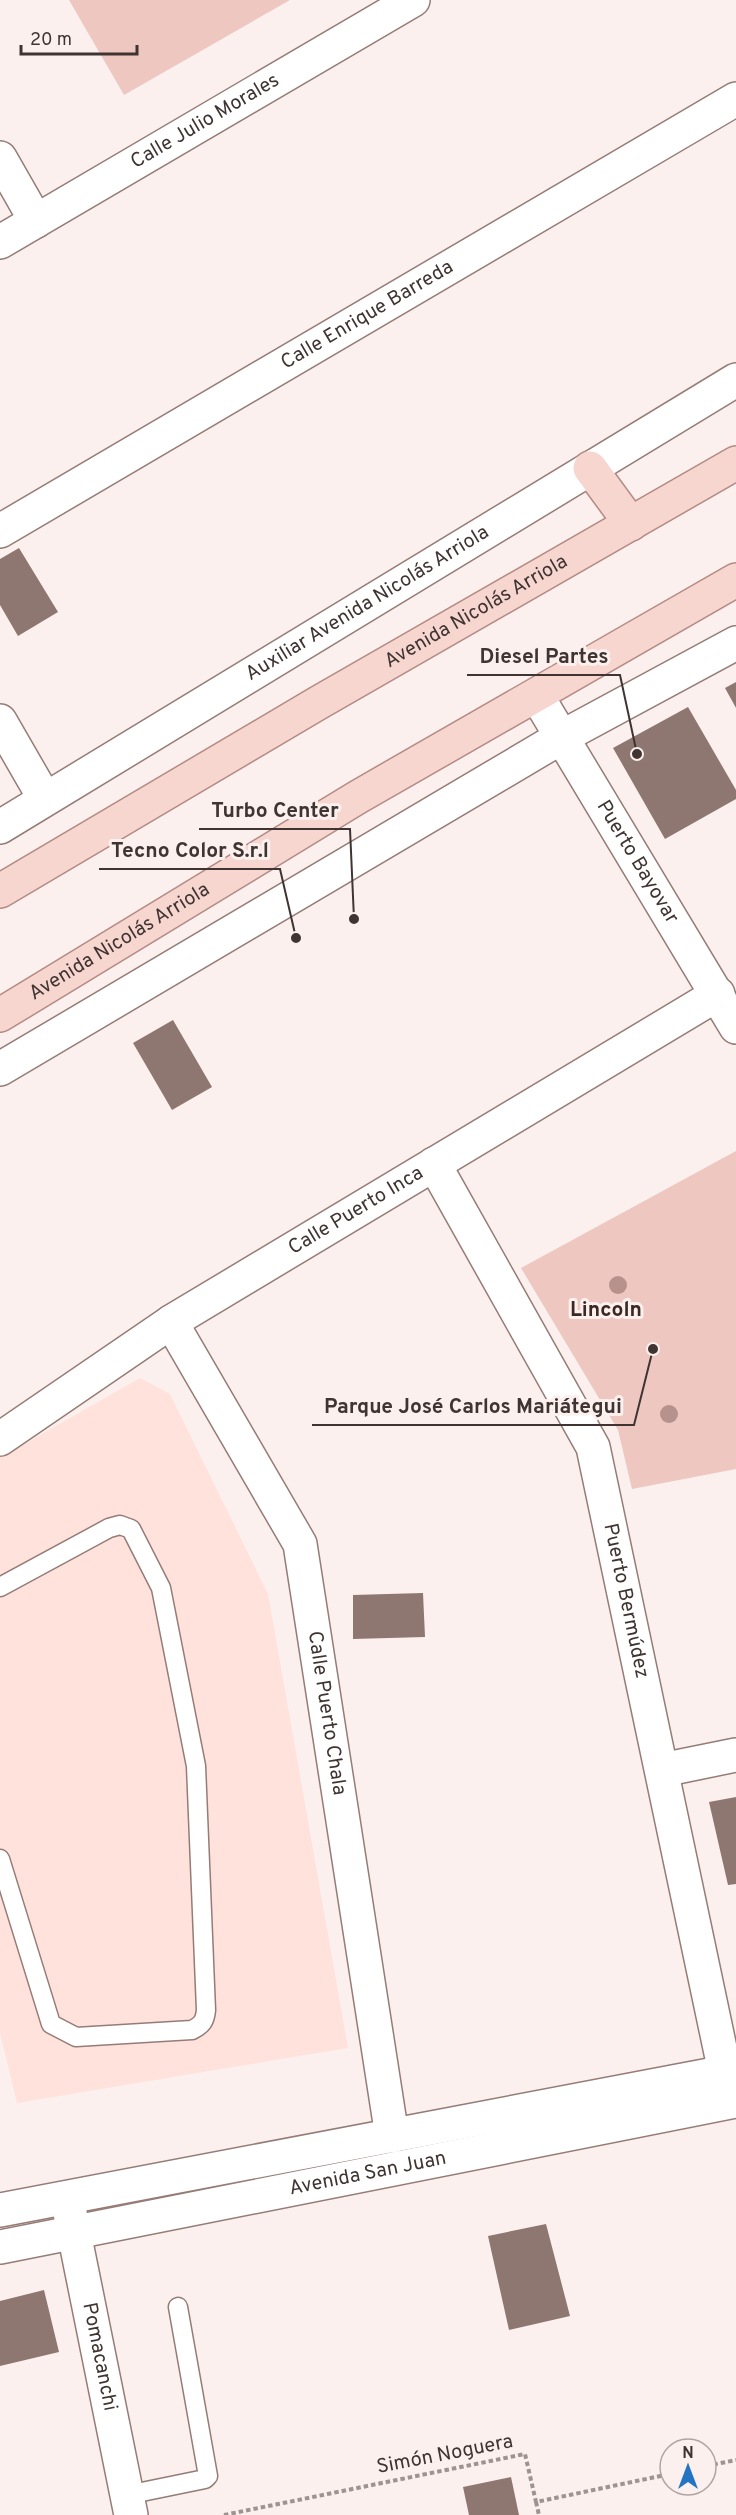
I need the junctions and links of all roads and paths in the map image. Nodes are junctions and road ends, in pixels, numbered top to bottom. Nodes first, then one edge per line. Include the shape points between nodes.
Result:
1 (412, 0) edge
2 (736, 99) edge
3 (0, 158) edge
4 (36, 221) junction
5 (0, 242) edge
6 (736, 380) edge
7 (736, 463) edge
8 (590, 468) junction
9 (631, 524) junction
10 (0, 531) edge
11 (736, 580) edge
12 (736, 643) edge
13 (537, 696) junction
14 (0, 722) edge
15 (560, 738) junction
16 (45, 799) junction
17 (0, 827) edge
18 (0, 891) edge
19 (718, 994) junction
20 (0, 1015) edge
21 (736, 1028) edge
22 (0, 1069) edge
23 (434, 1164) junction
24 (171, 1322) junction
25 (0, 1439) edge
26 (0, 1587) edge
27 (736, 1755) edge
28 (662, 1770) junction
29 (0, 1859) edge
30 (732, 2081) edge
31 (392, 2136) junction
32 (67, 2198) junction
33 (0, 2210) edge
34 (74, 2235) junction
35 (0, 2247) edge
36 (178, 2307) dead end
37 (736, 2460) edge
38 (718, 2464) edge
39 (658, 2477) edge
40 (536, 2502) junction
41 (129, 2505) edge
42 (224, 2515) edge
43 (538, 2515) edge

1 - 4 street, Calle Julio Morales
2 - 10 street, Calle Enrique Barreda
3 - 4 street
4 - 5 street, Calle Julio Morales
6 - 8 street, Auxiliar Avenida Nicolás Arriola
7 - 9 main road, Avenida Nicolás Arriola
8 - 9 main road
8 - 16 street, Auxiliar Avenida Nicolás Arriola
9 - 18 main road, Avenida Nicolás Arriola
11 - 13 main road, Avenida Nicolás Arriola
12 - 15 street
13 - 15 street, Puerto Bayovar
13 - 20 main road, Avenida Nicolás Arriola via 358,797
14 - 16 street
15 - 19 street, Puerto Bayovar
15 - 22 street
16 - 17 street, Auxiliar Avenida Nicolás Arriola
19 - 21 street, Puerto Bayovar
19 - 23 street, Calle Puerto Inca
23 - 24 street, Calle Puerto Inca
23 - 28 street, Puerto Bermúdez via 593,1447
24 - 25 street, Calle Puerto Inca
24 - 31 street, Calle Puerto Chala via 300,1544
26 - 29 lane via 120,1525 131,1530 161,1588 196,1766 206,2010 201,2025 192,2030 76,2037 58,2030 51,2024
27 - 28 street
28 - 30 street, Puerto Bermúdez
30 - 31 street, Avenida San Juan
30 - 34 street, Avenida San Juan
31 - 32 street, Avenida San Juan
32 - 33 street, Avenida San Juan
32 - 34 street, Pomacanchi
34 - 35 street, Avenida San Juan
34 - 41 street, Pomacanchi
36 - 41 lane via 208,2476
37 - 38 path
39 - 40 path
40 - 42 path, Simón Noguera via 525,2454
40 - 43 path

